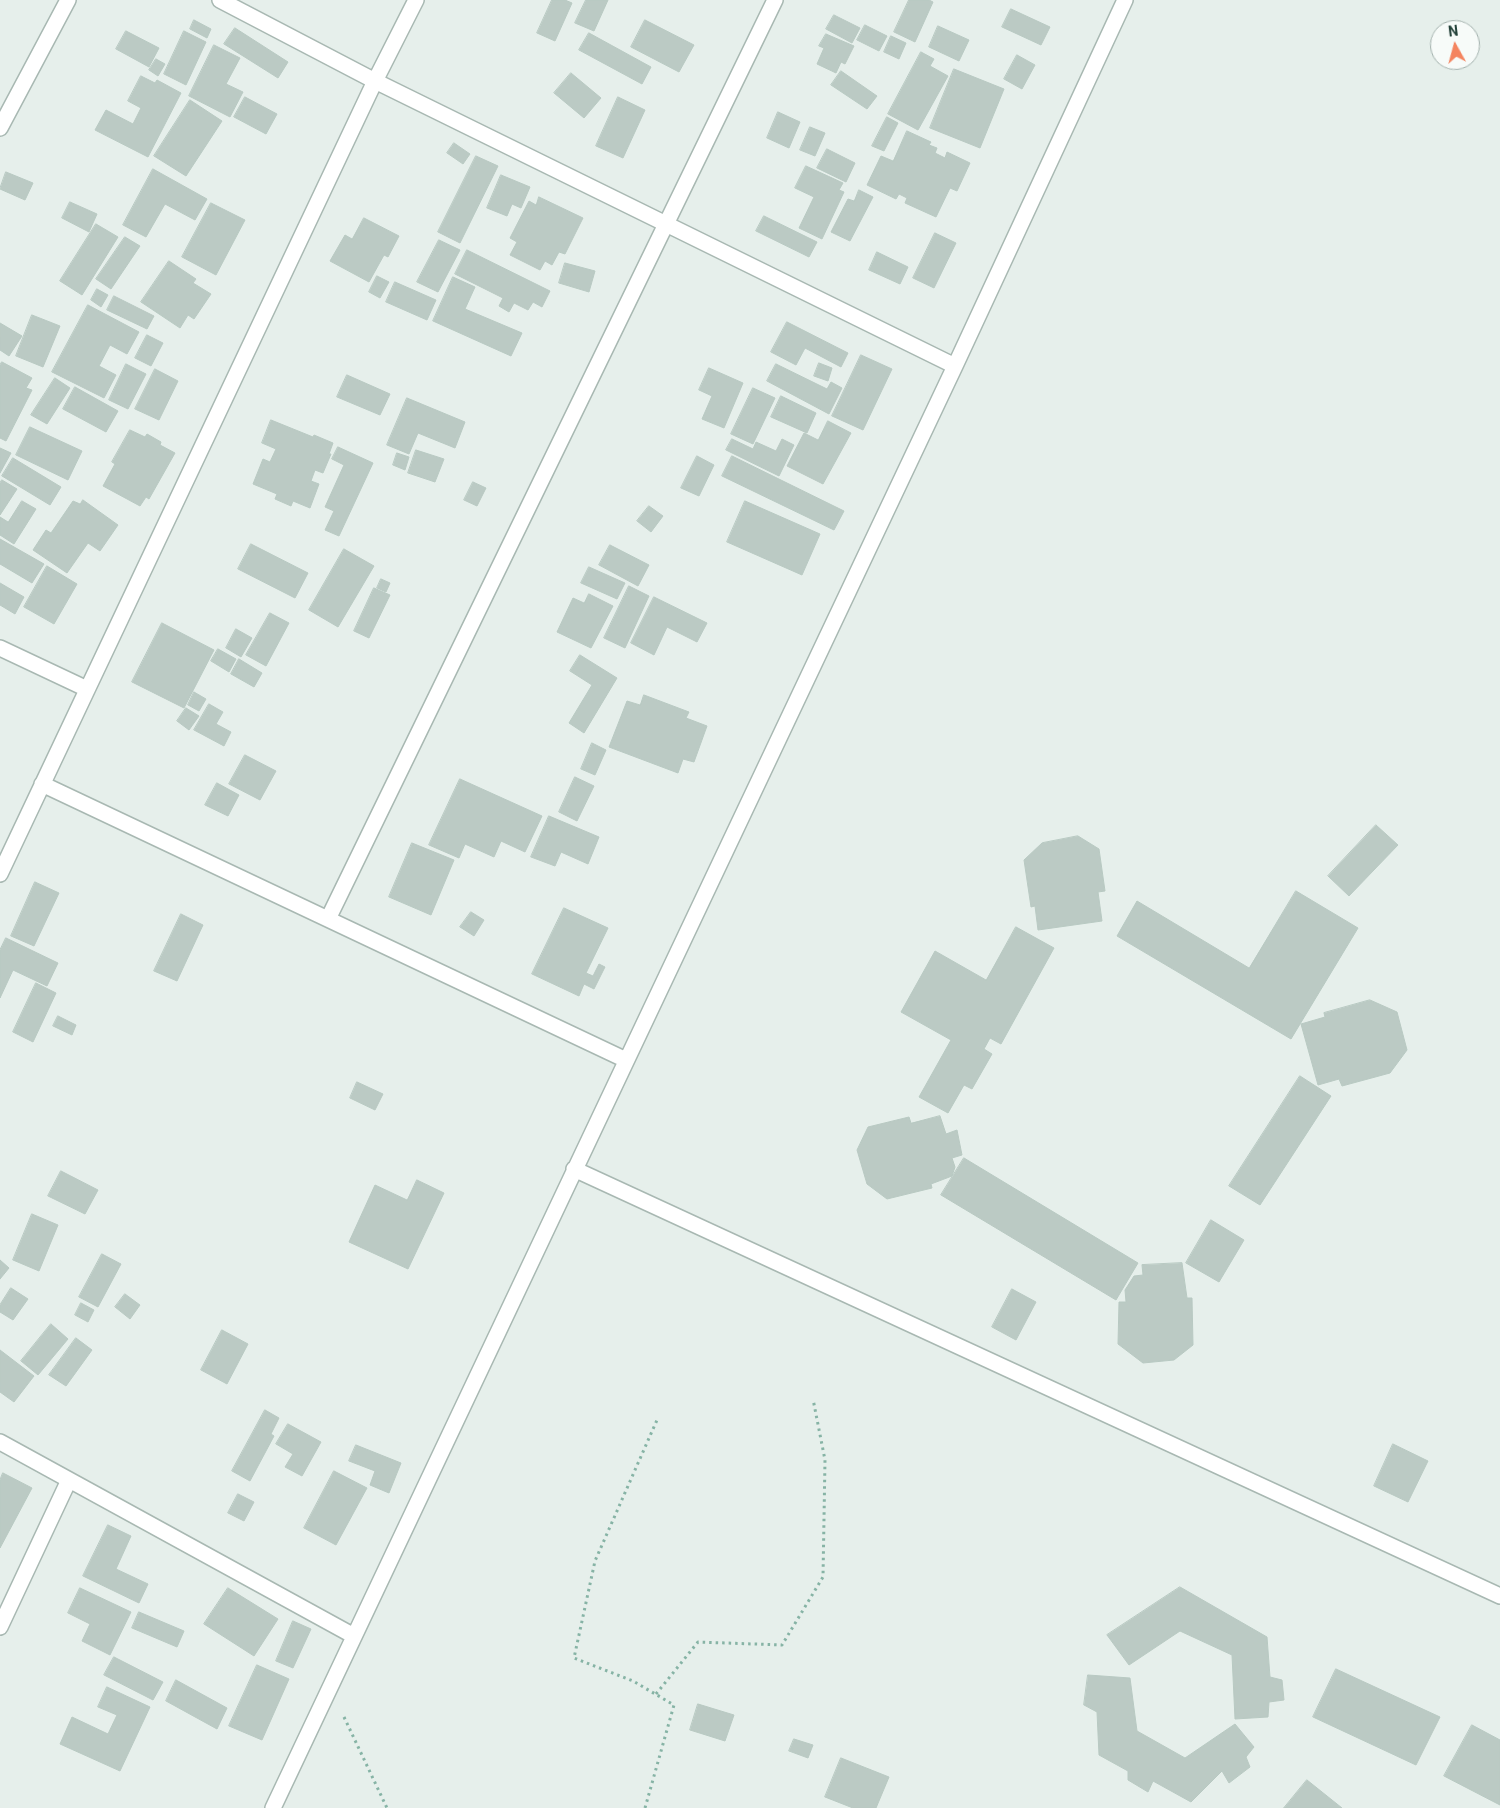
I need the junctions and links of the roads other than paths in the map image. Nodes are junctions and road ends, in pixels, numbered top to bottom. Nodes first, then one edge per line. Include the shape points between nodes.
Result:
1 (68, 0) edge
2 (220, 0) edge
3 (416, 0) edge
4 (775, 0) edge
5 (1125, 0) edge
6 (375, 81) junction
7 (0, 128) edge
8 (666, 224) junction
9 (955, 366) junction
10 (0, 648) edge
11 (87, 689) junction
12 (42, 784) junction
13 (0, 874) edge
14 (328, 919) junction
15 (626, 1060) junction
16 (574, 1169) junction
17 (0, 1442) edge
18 (69, 1480) junction
19 (1500, 1596) edge
20 (0, 1627) edge
21 (354, 1636) junction
22 (273, 1808) edge

1 - 7 street
2 - 6 street
3 - 6 street
4 - 8 street
5 - 9 street
6 - 8 street
6 - 11 street
8 - 9 street
8 - 14 street
9 - 15 street
10 - 11 street
11 - 12 street
12 - 13 street
12 - 14 street
14 - 15 street
15 - 16 street
16 - 19 street
16 - 21 street
17 - 18 street
18 - 20 street
18 - 21 street
21 - 22 street

